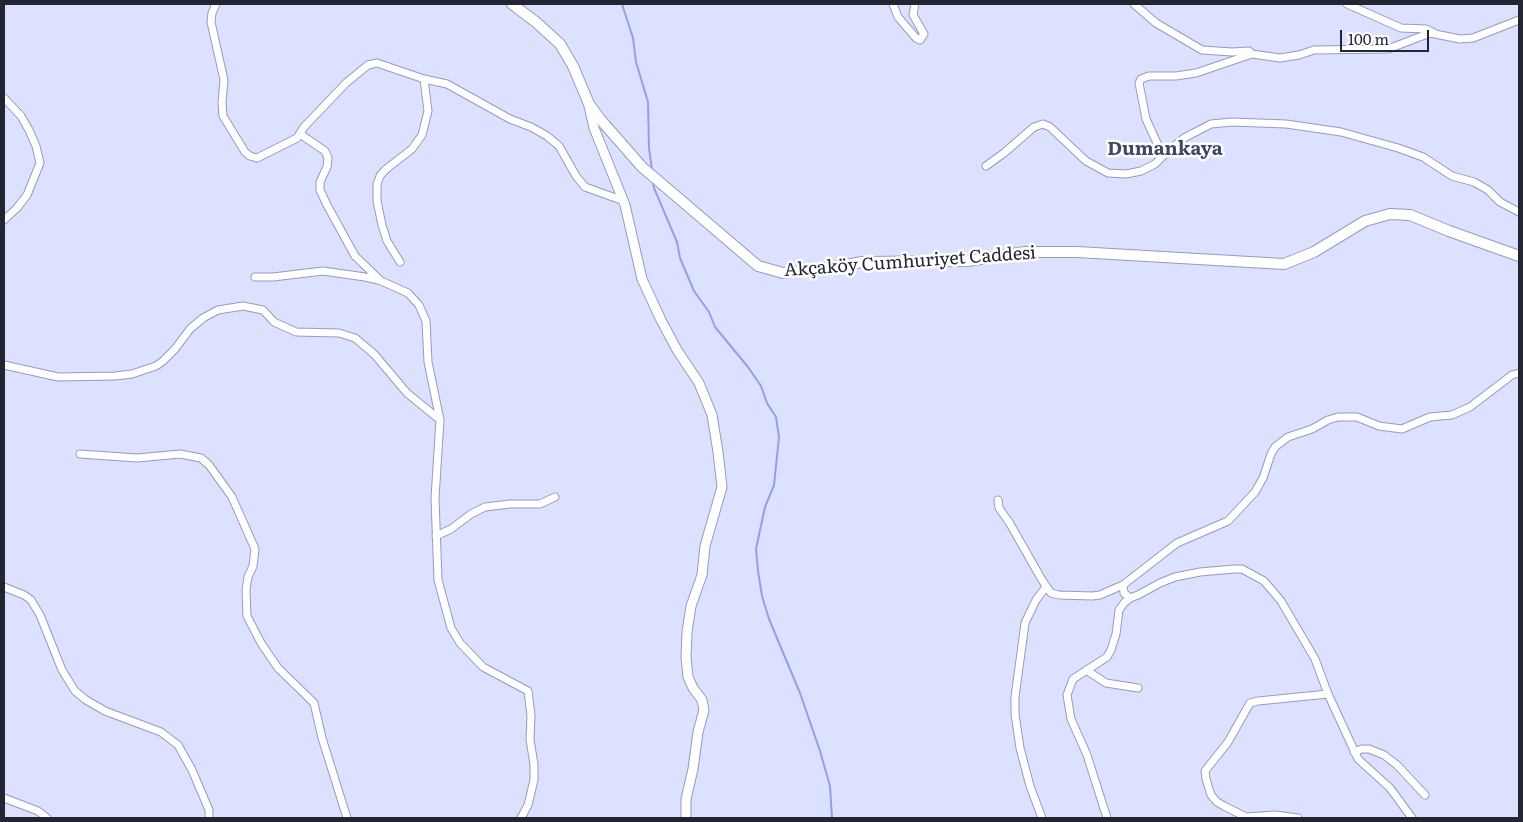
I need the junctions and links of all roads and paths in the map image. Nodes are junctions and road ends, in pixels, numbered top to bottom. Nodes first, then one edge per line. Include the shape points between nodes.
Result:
1 (216, 4) edge
2 (512, 4) edge
3 (893, 4) edge
4 (915, 4) edge
5 (1134, 4) edge
6 (1347, 4) edge
7 (1519, 20) edge
8 (1434, 33) junction
9 (1252, 54) junction
10 (424, 79) junction
11 (4, 98) edge
12 (589, 104) junction
13 (300, 134) junction
14 (1164, 156) junction
15 (986, 166) dead end
16 (624, 201) junction
17 (1519, 212) edge
18 (4, 220) edge
19 (1519, 256) edge
20 (400, 262) dead end
21 (255, 277) dead end
22 (381, 281) junction
23 (4, 365) edge
24 (1519, 373) edge
25 (440, 420) junction
26 (80, 454) dead end
27 (555, 497) dead end
28 (998, 500) dead end
29 (436, 536) junction
30 (1123, 585) junction
31 (4, 587) edge
32 (1046, 587) junction
33 (1130, 598) junction
34 (1086, 670) junction
35 (1138, 688) dead end
36 (1328, 694) junction
37 (1354, 752) junction
38 (1425, 795) dead end
39 (4, 798) edge
40 (47, 818) edge
41 (209, 818) edge
42 (347, 818) edge
43 (521, 818) edge
44 (686, 818) edge
45 (1042, 818) edge
46 (1107, 818) edge
47 (1298, 818) edge
48 (1412, 818) edge

1 - 13 street via 211,22 224,80 223,116 245,152 257,158
2 - 12 main road, Akçaköy Cumhuriyet Caddesi via 560,44
3 - 4 street via 898,17 920,40 924,34 913,15
5 - 9 street via 1156,23 1202,50 1249,51
6 - 8 street via 1401,28 1426,29
7 - 8 street via 1473,38 1460,39
8 - 9 street via 1388,49 1314,50 1280,58
9 - 14 street via 1196,73 1141,79 1146,119
10 - 13 street via 377,63 368,65 346,83
10 - 16 street via 447,84 547,136 559,146 585,187
10 - 20 street via 428,111 422,136 412,150 385,170 377,184 382,225 387,241
11 - 18 street via 29,130 40,163 27,195
12 - 16 street via 594,128
12 - 19 main road, Akçaköy Cumhuriyet Caddesi via 642,166 716,232 758,266 783,273 862,262 967,262 1025,252 1284,264 1314,252 1365,221 1390,214 1410,216
13 - 22 street via 325,151 327,167 320,190 326,205 355,256
14 - 15 street via 1141,171 1108,173 1086,161 1043,124 1034,127
14 - 17 street via 1184,138 1211,124 1286,124 1341,132 1423,157 1452,176 1488,190 1500,202
16 - 44 street via 642,279 665,328 699,383 712,415 722,487 705,546 702,575 691,606 687,632 688,676 704,710 686,799
21 - 22 street via 323,271
22 - 25 street via 408,293 423,313 428,362
23 - 25 street via 58,377 132,374 163,361 202,318 218,310 243,306 262,310 274,322 296,332 339,333 355,338 374,354 407,394
24 - 30 street via 1470,407 1452,415 1430,417 1402,429 1379,426 1357,417 1338,417 1288,437 1275,447 1256,492 1228,521 1177,543
25 - 29 street
26 - 42 street via 123,458 171,454 192,456 205,461 225,486 255,549 246,585 247,616 278,668 314,703
27 - 29 street via 540,504 485,507
28 - 32 street via 999,508
29 - 43 street via 438,580 455,636 483,667 528,691 534,780
30 - 32 street via 1092,596 1059,596
30 - 33 street via 1124,593
31 - 41 street via 31,600 62,670 75,691 105,711 161,732 178,745 209,810
32 - 45 street via 1025,623 1015,697 1020,748
33 - 34 street via 1119,610 1111,650
33 - 36 street via 1175,577 1242,569 1264,581 1276,594 1314,658
34 - 35 street via 1106,683
34 - 46 street via 1073,680 1066,695 1067,703
36 - 37 street
36 - 47 street via 1250,703 1228,742 1205,771 1216,802 1246,817 1275,815
37 - 38 street via 1369,749 1384,755
37 - 48 street via 1396,794
39 - 40 street via 38,811

